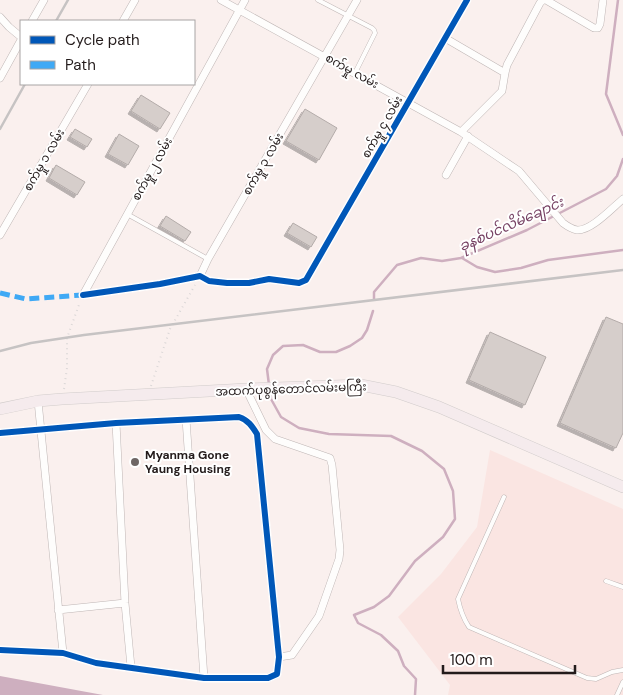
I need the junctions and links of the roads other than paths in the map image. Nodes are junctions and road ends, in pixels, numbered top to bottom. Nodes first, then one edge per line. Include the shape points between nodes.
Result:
1 (44, 0) edge
2 (135, 0) edge
3 (221, 0) edge
4 (245, 0) edge
5 (318, 0) edge
6 (357, 0) edge
7 (467, 0) edge
8 (544, 0) edge
9 (603, 0) edge
10 (240, 10) junction
11 (348, 16) junction
12 (0, 17) edge
13 (33, 20) edge
14 (124, 20) edge
15 (20, 38) edge
16 (445, 38) junction
17 (20, 41) edge
18 (325, 56) junction
19 (355, 73) junction
20 (505, 73) junction
21 (0, 78) edge
22 (87, 85) edge
23 (408, 102) junction
24 (461, 132) junction
25 (468, 136) junction
26 (446, 175) dead end
27 (623, 199) edge
28 (127, 214) junction
29 (0, 236) edge
30 (208, 259) junction
31 (200, 276) junction
32 (246, 389) junction
33 (38, 400) junction
34 (0, 409) edge
35 (186, 419) junction
36 (116, 423) junction
37 (41, 429) junction
38 (0, 433) edge
39 (623, 486) edge
40 (504, 497) dead end
41 (606, 581) dead end
42 (623, 587) edge
43 (125, 603) junction
44 (58, 610) junction
45 (0, 650) edge
46 (63, 653) junction
47 (279, 657) junction
48 (131, 667) junction
49 (623, 670) edge
50 (204, 678) junction
51 (623, 682) edge
52 (617, 695) edge

1 - 13 street
2 - 14 street
3 - 10 street, စက်မှု လမ်း
4 - 10 street, စက်မှု ၂ လမ်း
5 - 11 lane
6 - 11 street, စက်မှု ၃ လမ်း
7 - 16 street, စက်မှု ၄ လမ်း
8 - 9 street via 594,28 600,24
8 - 20 street
10 - 18 street, စက်မှု လမ်း
10 - 28 street, စက်မှု ၂ လမ်း
11 - 18 street, စက်မှု ၃ လမ်း
11 - 19 lane via 372,28 375,33
12 - 15 street
16 - 20 street
16 - 23 street, စက်မှု ၄ လမ်း
17 - 21 street
18 - 19 street, စက်မှု လမ်း
18 - 30 street, စက်မှု ၃ လမ်း
19 - 23 street, စက်မှု လမ်း
20 - 24 street via 502,92
22 - 29 street, စက်မှု ၁ လမ်း
23 - 24 street, စက်မှု လမ်း
23 - 31 street, စက်မှု ၄ လမ်း via 306,280 299,283 269,279 228,283
24 - 25 street, စက်မှု လမ်း
25 - 26 street
25 - 27 street, စက်မှု လမ်း via 519,171 570,228 587,228
28 - 30 lane
28 - 31 street, စက်မှု ၂ လမ်း via 83,295
30 - 31 street, စက်မှု ၃ လမ်း
32 - 33 main road, အထက်ပုစွန်တောင်လမ်းမကြီး
32 - 39 main road, အထက်ပုစွန်တောင်လမ်းမကြီး via 361,385 396,392 439,407
32 - 47 street via 266,430 275,439 330,458 332,466 339,559 319,616 292,655
33 - 34 main road, အထက်ပုစွန်တောင်လမ်းမကြီး
33 - 37 street
35 - 36 street
35 - 47 street via 239,416 249,422 257,434
35 - 50 street
36 - 37 street
36 - 43 street
37 - 38 street
37 - 44 street
40 - 49 lane via 458,599 464,620 469,627 587,678
41 - 42 lane
43 - 44 street
43 - 48 street
44 - 46 street
45 - 46 street
46 - 48 street via 96,663
47 - 50 street via 277,674 268,678
48 - 50 street
51 - 52 lane

